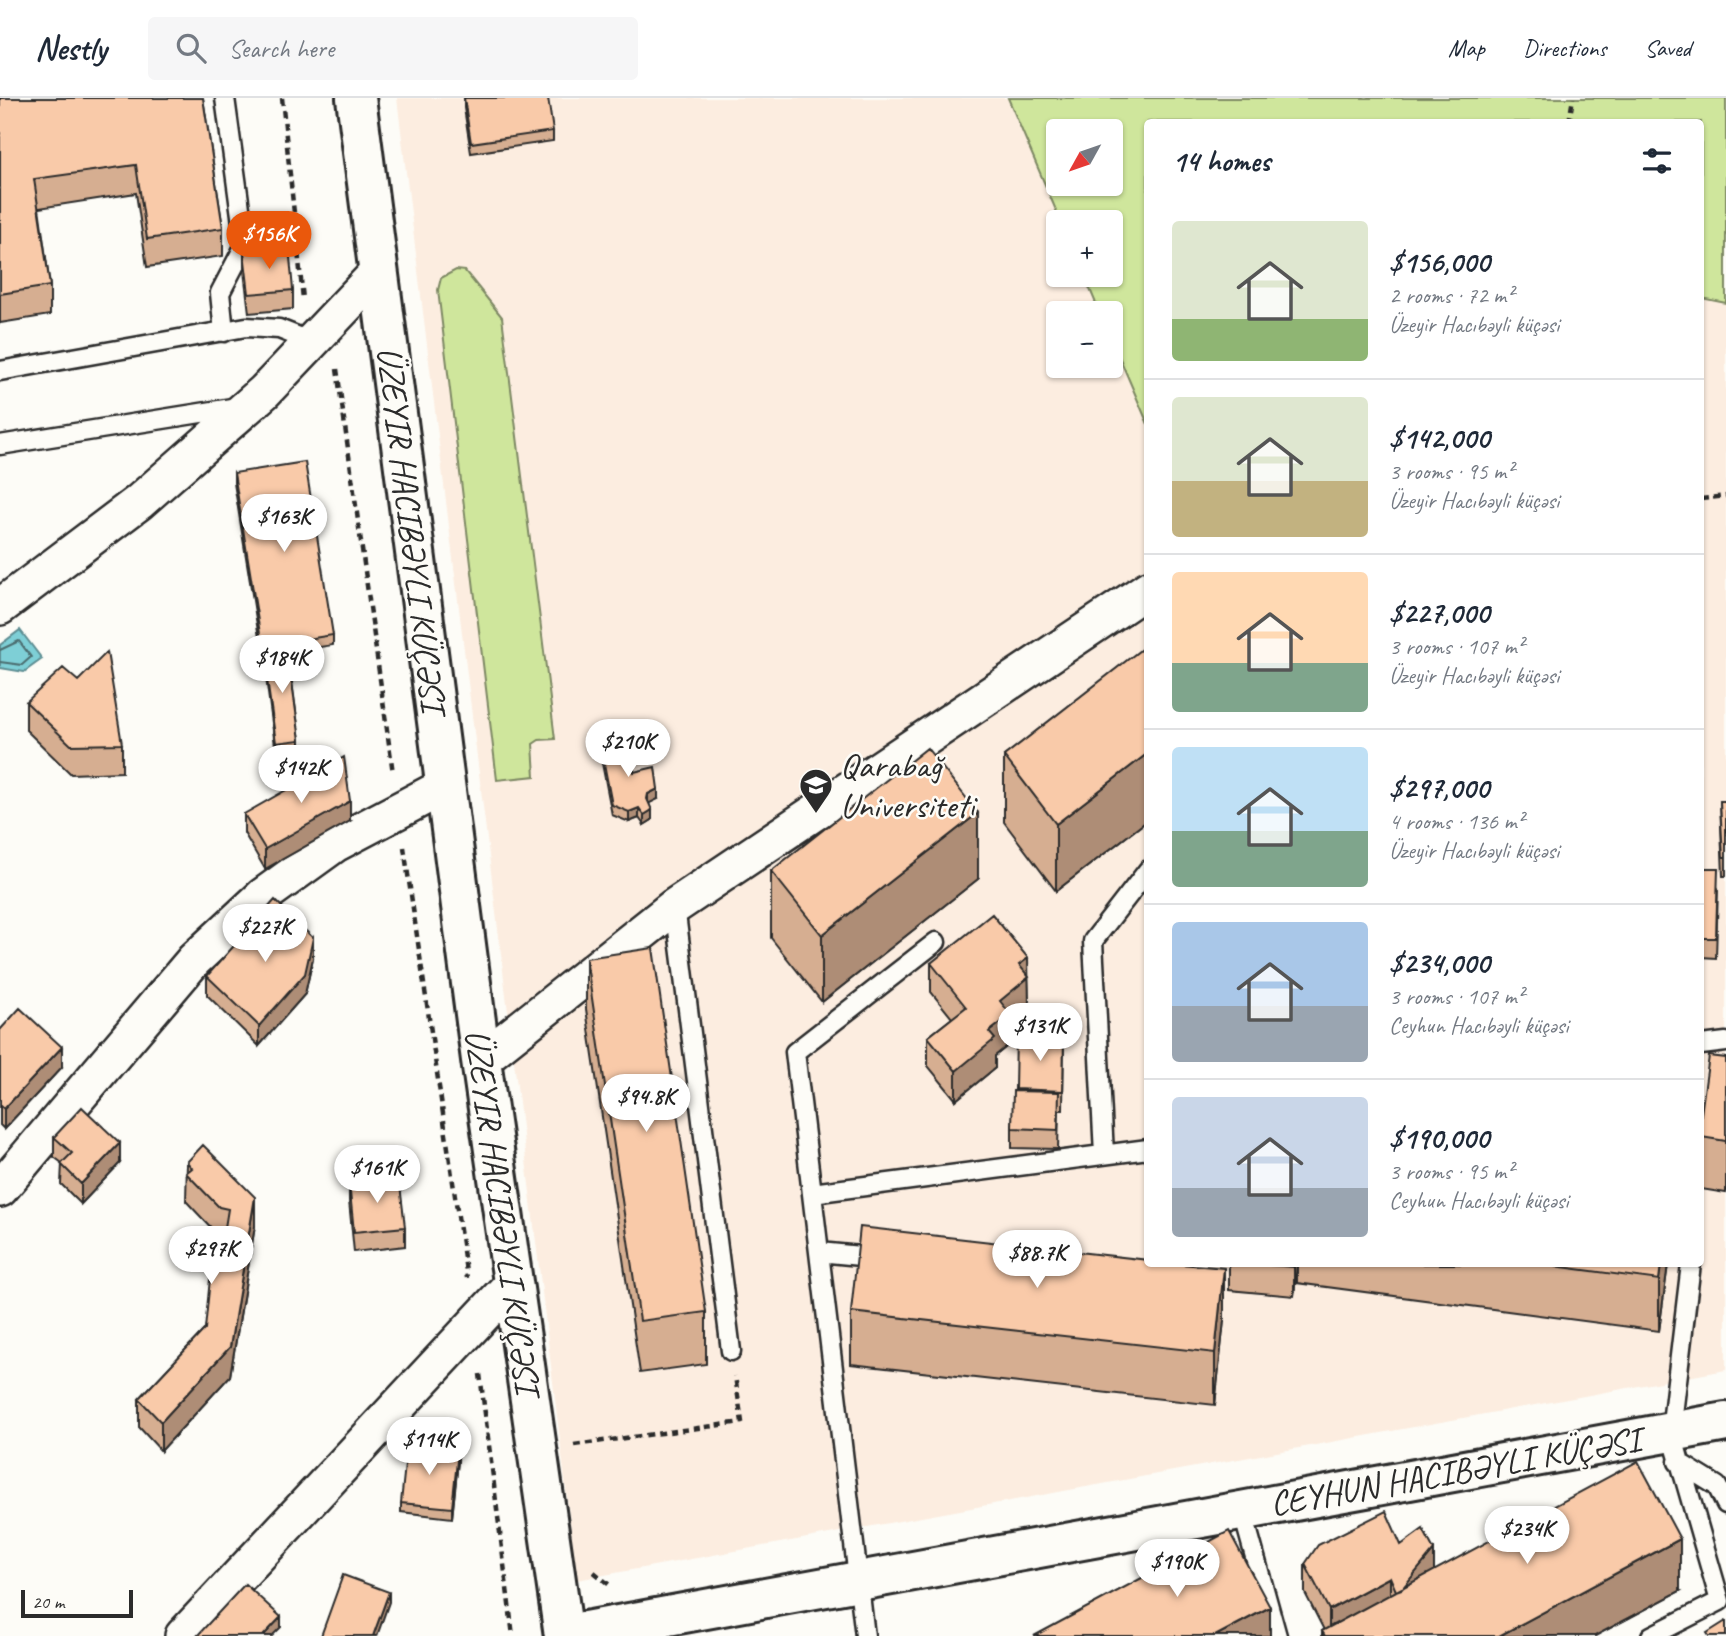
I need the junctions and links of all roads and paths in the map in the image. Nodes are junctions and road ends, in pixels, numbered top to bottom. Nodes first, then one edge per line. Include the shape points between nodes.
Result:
1 (225, 98) edge
2 (282, 98) edge
3 (356, 98) edge
4 (1573, 98) edge
5 (1570, 119) edge
6 (378, 272) junction
7 (224, 332) junction
8 (315, 339) junction
9 (0, 371) edge
10 (249, 405) junction
11 (0, 445) edge
12 (1726, 496) edge
13 (1704, 499) edge
14 (1144, 592) edge
15 (0, 607) edge
16 (445, 786) junction
17 (398, 808) junction
18 (1144, 875) edge
19 (675, 906) junction
20 (936, 942) dead end
21 (1726, 1042) edge
22 (1704, 1045) edge
23 (481, 1060) junction
24 (1144, 1149) edge
25 (1104, 1154) junction
26 (0, 1189) edge
27 (812, 1193) junction
28 (819, 1252) junction
29 (901, 1260) edge
30 (1691, 1267) edge
31 (513, 1283) junction
32 (474, 1326) junction
33 (731, 1351) joint
34 (1726, 1422) edge
35 (570, 1446) dead end
36 (1675, 1447) junction
37 (1726, 1504) edge
38 (1242, 1510) junction
39 (857, 1579) junction
40 (564, 1635) edge
41 (183, 1636) edge
42 (513, 1636) edge
43 (865, 1636) edge
44 (1276, 1636) edge
45 (1651, 1636) edge

1 - 7 lane via 245,245 220,293
2 - 8 path via 305,312
3 - 6 main road
4 - 5 path
6 - 8 street
6 - 16 main road
7 - 8 lane via 246,327 279,329
7 - 9 lane
8 - 10 street
8 - 17 path via 340,375
10 - 11 lane
10 - 15 street via 139,502
12 - 13 path
14 - 19 street
16 - 17 street
16 - 23 main road
17 - 26 street via 335,844 263,895 194,960
17 - 32 path
18 - 25 lane via 1093,942
19 - 23 street
19 - 33 lane
20 - 27 lane via 795,1052
21 - 22 lane
23 - 31 main road
24 - 25 lane
25 - 27 lane
27 - 28 lane
28 - 29 lane
28 - 39 lane
30 - 36 lane
31 - 32 street
31 - 40 main road
32 - 41 street
32 - 42 path
33 - 35 path via 742,1422
34 - 36 main road
36 - 37 lane via 1717,1486
36 - 38 main road
36 - 45 lane via 1720,1601
38 - 39 main road
38 - 44 lane
39 - 40 main road
39 - 43 lane

